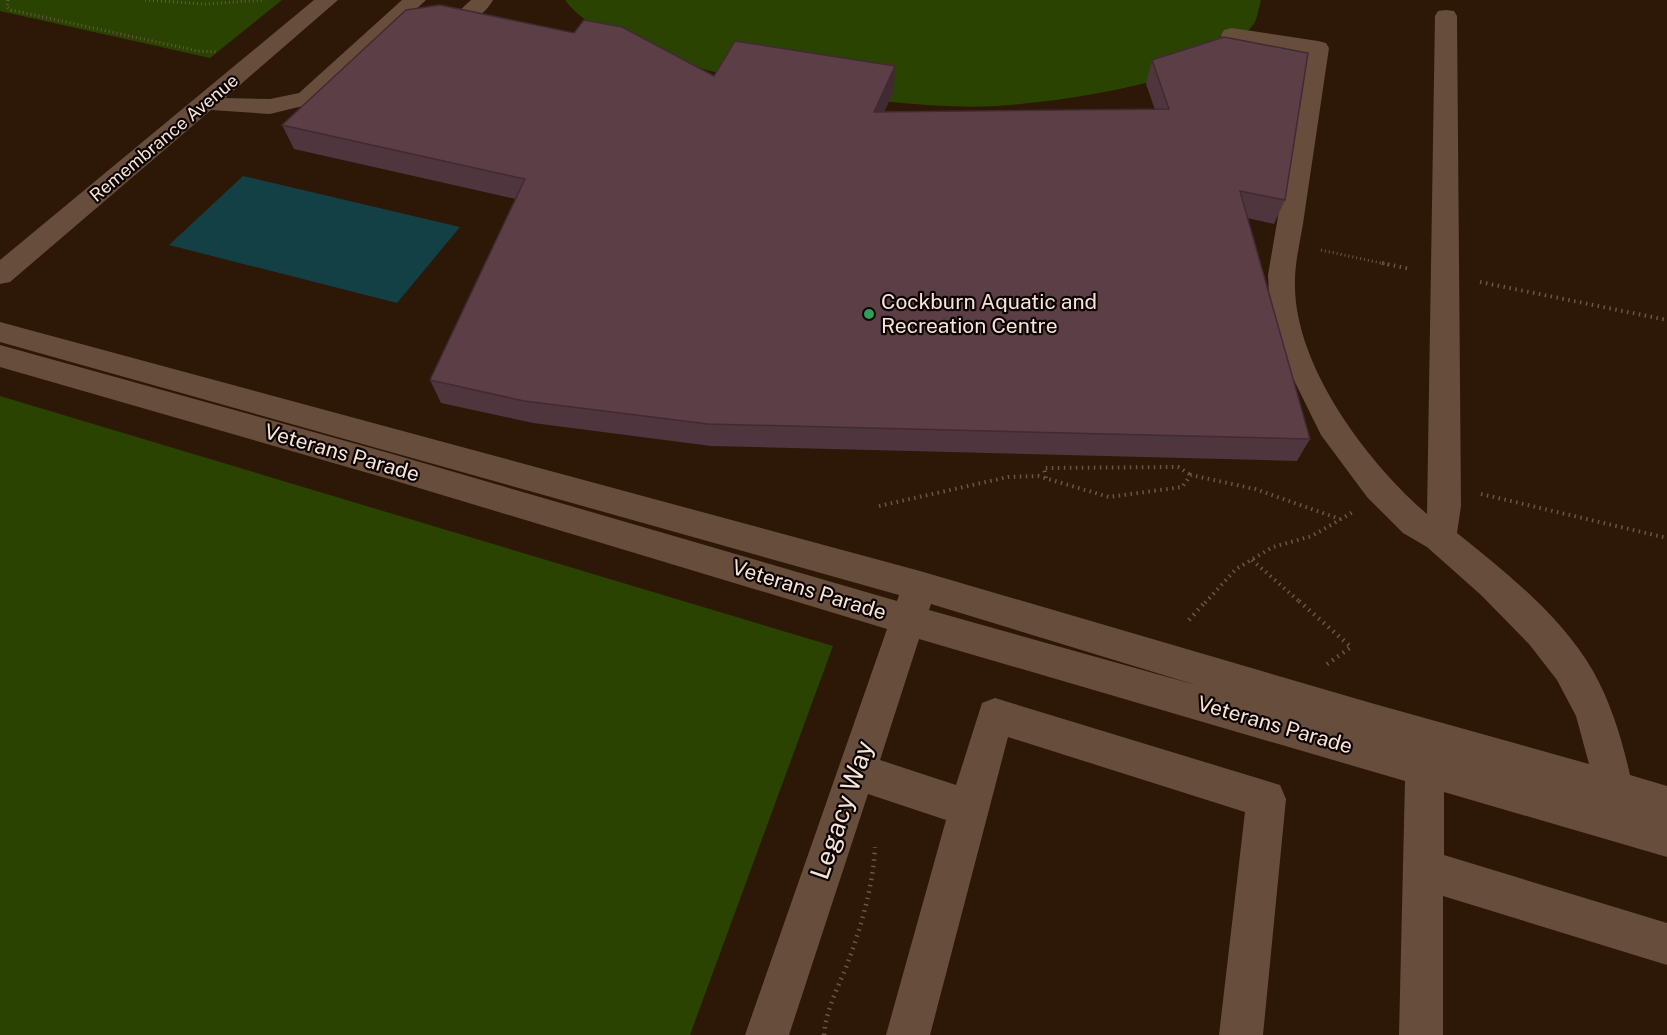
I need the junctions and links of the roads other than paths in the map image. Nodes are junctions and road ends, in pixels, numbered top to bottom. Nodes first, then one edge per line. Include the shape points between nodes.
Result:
1 (327, 0) edge
2 (415, 0) edge
3 (482, 0) edge
4 (1446, 16) dead end
5 (382, 30) junction
6 (1232, 35) dead end
7 (206, 102) junction
8 (0, 275) edge
9 (0, 332) edge
10 (0, 356) edge
11 (1440, 538) junction
12 (914, 603) junction
13 (1425, 767) junction
14 (855, 771) junction
15 (1667, 805) edge
16 (1615, 807) junction
17 (969, 809) junction
18 (1667, 837) edge
19 (1423, 869) junction
20 (1667, 945) edge
21 (767, 1035) edge
22 (908, 1035) edge
23 (1241, 1035) edge
24 (1421, 1035) edge

1 - 7 street, Remembrance Avenue
2 - 5 street
3 - 5 street via 469,15 456,19
4 - 11 street via 1445,485
5 - 7 street via 307,98 291,105 262,108
6 - 11 street via 1318,48 1281,265 1284,319 1319,405 1337,434 1385,493 1416,523
7 - 8 street, Remembrance Avenue
9 - 12 street, Veterans Parade
10 - 12 street, Veterans Parade via 389,466
11 - 16 street via 1507,598 1571,669 1594,719
12 - 13 street, Veterans Parade
12 - 14 street, Legacy Way
12 - 16 street, Veterans Parade via 1371,721
13 - 16 street, Veterans Parade
13 - 19 street
14 - 17 street
14 - 21 street, Legacy Way
15 - 16 street, Veterans Parade
16 - 18 street, Veterans Parade
17 - 22 street
17 - 23 street via 995,715 1266,799
19 - 20 street
19 - 24 street

